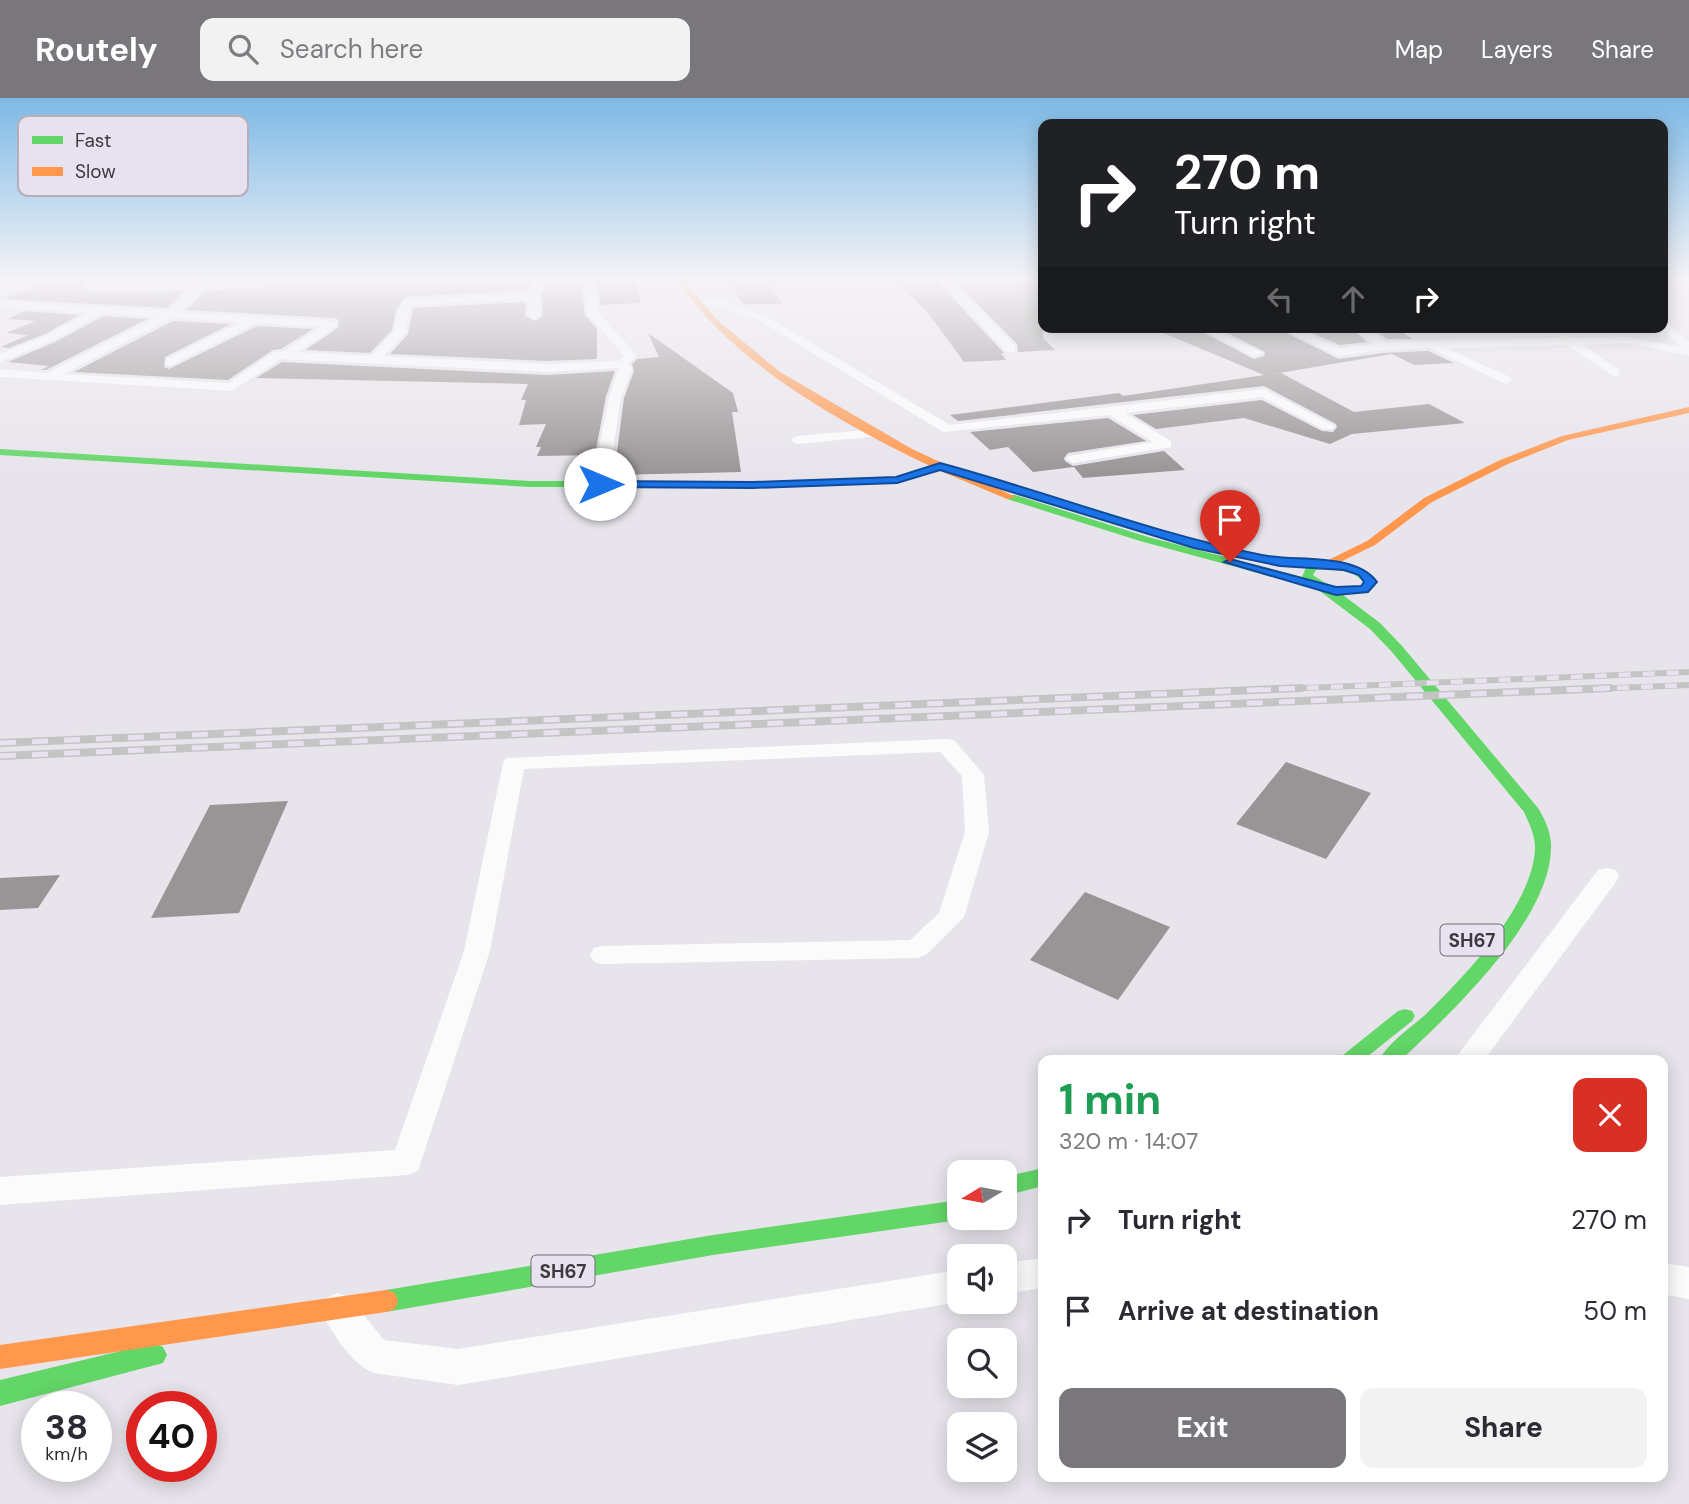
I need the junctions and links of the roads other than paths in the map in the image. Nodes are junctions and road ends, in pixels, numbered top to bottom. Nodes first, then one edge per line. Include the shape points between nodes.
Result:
1 (36, 344) edge
2 (112, 344) edge
3 (206, 344) edge
4 (303, 344) edge
5 (389, 344) edge
6 (620, 344) edge
7 (732, 344) edge
8 (805, 344) edge
9 (1007, 344) edge
10 (1236, 344) edge
11 (1320, 344) edge
12 (1379, 344) edge
13 (1468, 344) edge
14 (1574, 344) edge
15 (1649, 344) edge
16 (1429, 345) junction
17 (1382, 346) junction
18 (1012, 349) dead end
19 (1689, 350) edge
20 (1257, 353) dead end
21 (285, 355) junction
22 (0, 358) edge
23 (375, 359) junction
24 (170, 362) dead end
25 (623, 364) junction
26 (0, 373) edge
27 (1615, 373) dead end
28 (49, 376) junction
29 (1506, 380) dead end
30 (1111, 410) junction
31 (1689, 410) edge
32 (1328, 426) dead end
33 (876, 433) junction
34 (797, 440) dead end
35 (0, 453) edge
36 (1073, 459) dead end
37 (940, 466) junction
38 (1479, 475) junction
39 (600, 484) junction
40 (1322, 565) junction
41 (1366, 583) junction
42 (1322, 587) junction
43 (1375, 626) junction
44 (1510, 783) junction
45 (1523, 835) dead end
46 (1607, 876) dead end
47 (603, 955) dead end
48 (1419, 1004) dead end
49 (1356, 1055) edge
50 (1394, 1055) edge
51 (1472, 1055) edge
52 (1038, 1178) edge
53 (1017, 1184) edge
54 (0, 1191) edge
55 (1024, 1199) dead end
56 (1017, 1200) edge
57 (947, 1201) edge
58 (947, 1212) edge
59 (788, 1235) junction
60 (1038, 1274) edge
61 (1017, 1277) edge
62 (1668, 1279) edge
63 (1689, 1283) edge
64 (947, 1288) edge
65 (338, 1309) junction
66 (0, 1357) edge
67 (0, 1393) edge

1 - 22 street
2 - 28 street
3 - 24 street
4 - 21 street
5 - 23 street
6 - 25 street via 631,355
7 - 33 main road, SH67 via 807,395
8 - 30 street via 948,429
9 - 18 street
10 - 20 street
11 - 17 street via 1339,352
12 - 17 street
13 - 16 street
14 - 27 street
15 - 19 street
16 - 17 street
16 - 29 street
21 - 23 street
21 - 28 street via 278,355 232,387
23 - 25 street via 547,368
25 - 39 street via 626,370 615,397
26 - 28 street
30 - 32 street via 1264,393
30 - 36 street via 1166,444
31 - 38 main road via 1565,439
33 - 34 street
33 - 37 main road, SH67
35 - 39 main road via 530,484
37 - 39 main road via 897,480
37 - 40 main road, SH67 via 1198,546 1258,559
37 - 42 main road, SH67 via 972,483 1044,508
38 - 40 main road via 1428,500 1371,543
38 - 41 main road via 1377,554 1368,565
40 - 41 main road, SH67 via 1356,569
40 - 42 main road via 1311,568 1307,576
41 - 42 main road, SH67 via 1347,592
41 - 43 main road, SH67 via 1365,600
42 - 43 main road, SH67
43 - 44 main road, SH67
44 - 45 main road, SH67 via 1524,824
44 - 50 main road, SH67 via 1532,811 1543,837 1543,855 1529,898 1475,972
46 - 51 street
47 - 54 street via 917,949 951,917 978,832 973,775 946,744 514,763 477,951 407,1162
48 - 49 main road
52 - 53 main road
55 - 56 main road
57 - 59 main road, SH67
58 - 59 main road, SH67
59 - 65 main road, SH67
60 - 61 street
62 - 63 street
64 - 65 street via 458,1367 374,1356
65 - 66 main road, SH67
65 - 67 main road, SH67

